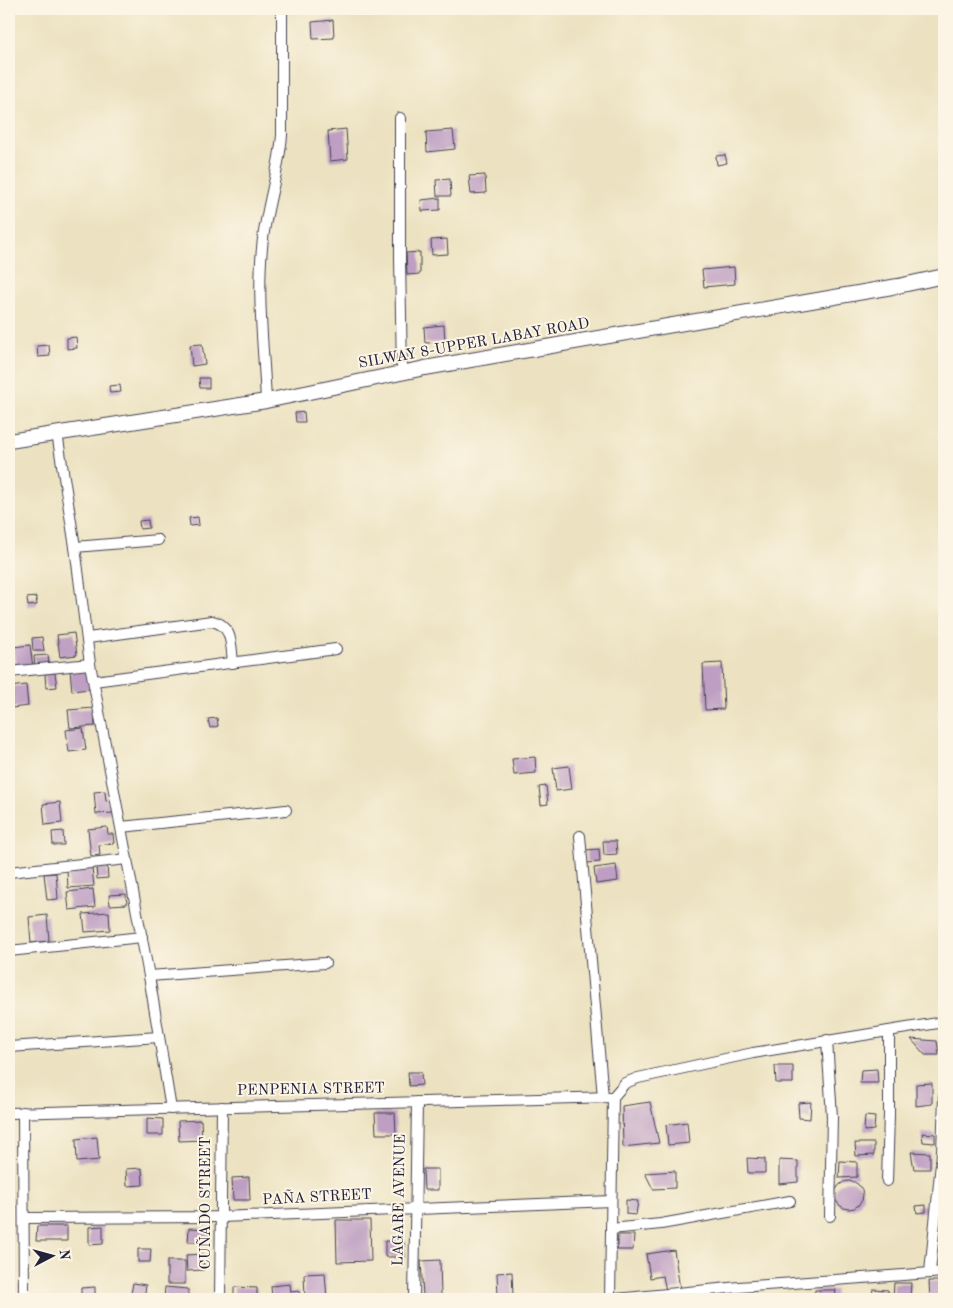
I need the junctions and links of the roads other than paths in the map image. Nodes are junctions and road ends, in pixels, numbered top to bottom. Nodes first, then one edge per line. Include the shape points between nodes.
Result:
1 (282, 9) edge
2 (400, 118) dead end
3 (944, 276) edge
4 (402, 373) junction
5 (266, 401) junction
6 (57, 433) junction
7 (9, 441) edge
8 (158, 540) dead end
9 (75, 547) junction
10 (88, 638) junction
11 (336, 649) dead end
12 (233, 663) junction
13 (90, 664) junction
14 (9, 672) edge
15 (94, 681) junction
16 (286, 810) dead end
17 (121, 827) junction
18 (580, 836) dead end
19 (127, 859) junction
20 (9, 872) edge
21 (142, 937) junction
22 (9, 950) edge
23 (326, 963) dead end
24 (149, 976) junction
25 (944, 1022) edge
26 (889, 1031) junction
27 (159, 1037) junction
28 (827, 1040) junction
29 (9, 1047) edge
30 (608, 1097) junction
31 (944, 1097) edge
32 (417, 1102) junction
33 (222, 1107) junction
34 (171, 1109) junction
35 (23, 1112) junction
36 (9, 1113) edge
37 (887, 1181) dead end
38 (611, 1201) junction
39 (790, 1201) dead end
40 (415, 1209) junction
41 (830, 1216) dead end
42 (220, 1217) junction
43 (24, 1218) junction
44 (610, 1229) junction
45 (930, 1272) junction
46 (944, 1272) edge
47 (24, 1299) edge
48 (220, 1299) edge
49 (414, 1299) edge
50 (610, 1299) edge
51 (616, 1299) edge

1 - 5 street via 280,153 264,227 260,289
2 - 4 street
3 - 4 main road, SILWAY 8-UPPER LABAY ROAD
4 - 5 main road, SILWAY 8-UPPER LABAY ROAD
5 - 6 main road, SILWAY 8-UPPER LABAY ROAD
6 - 7 main road, SILWAY 8-UPPER LABAY ROAD
6 - 9 street
8 - 9 street
9 - 10 street
10 - 12 street via 212,621 227,628
10 - 13 street
11 - 12 street
12 - 15 street
13 - 14 street
13 - 15 street
15 - 17 street
16 - 17 street
17 - 19 street
18 - 30 street
19 - 20 street
19 - 21 street
21 - 22 street
21 - 24 street
23 - 24 street
24 - 27 street
25 - 26 street
26 - 28 street
26 - 37 street
27 - 29 street
27 - 34 street
28 - 30 street via 638,1078 625,1083
28 - 41 street via 832,1117
30 - 32 street, PENPENIA STREET
30 - 38 street
31 - 45 street
32 - 33 street, PENPENIA STREET
32 - 40 street, LAGARE AVENUE
33 - 34 street, PENPENIA STREET
33 - 42 street, CUÑADO STREET
34 - 35 street, PENPENIA STREET
35 - 36 street, PENPENIA STREET
35 - 43 street
38 - 40 street, PAÑA STREET
38 - 44 street
39 - 44 street via 661,1224
40 - 42 street, PAÑA STREET
40 - 49 street, LAGARE AVENUE
42 - 43 street, PAÑA STREET
42 - 48 street, CUÑADO STREET
43 - 47 street
44 - 50 street
45 - 46 street
45 - 51 street

